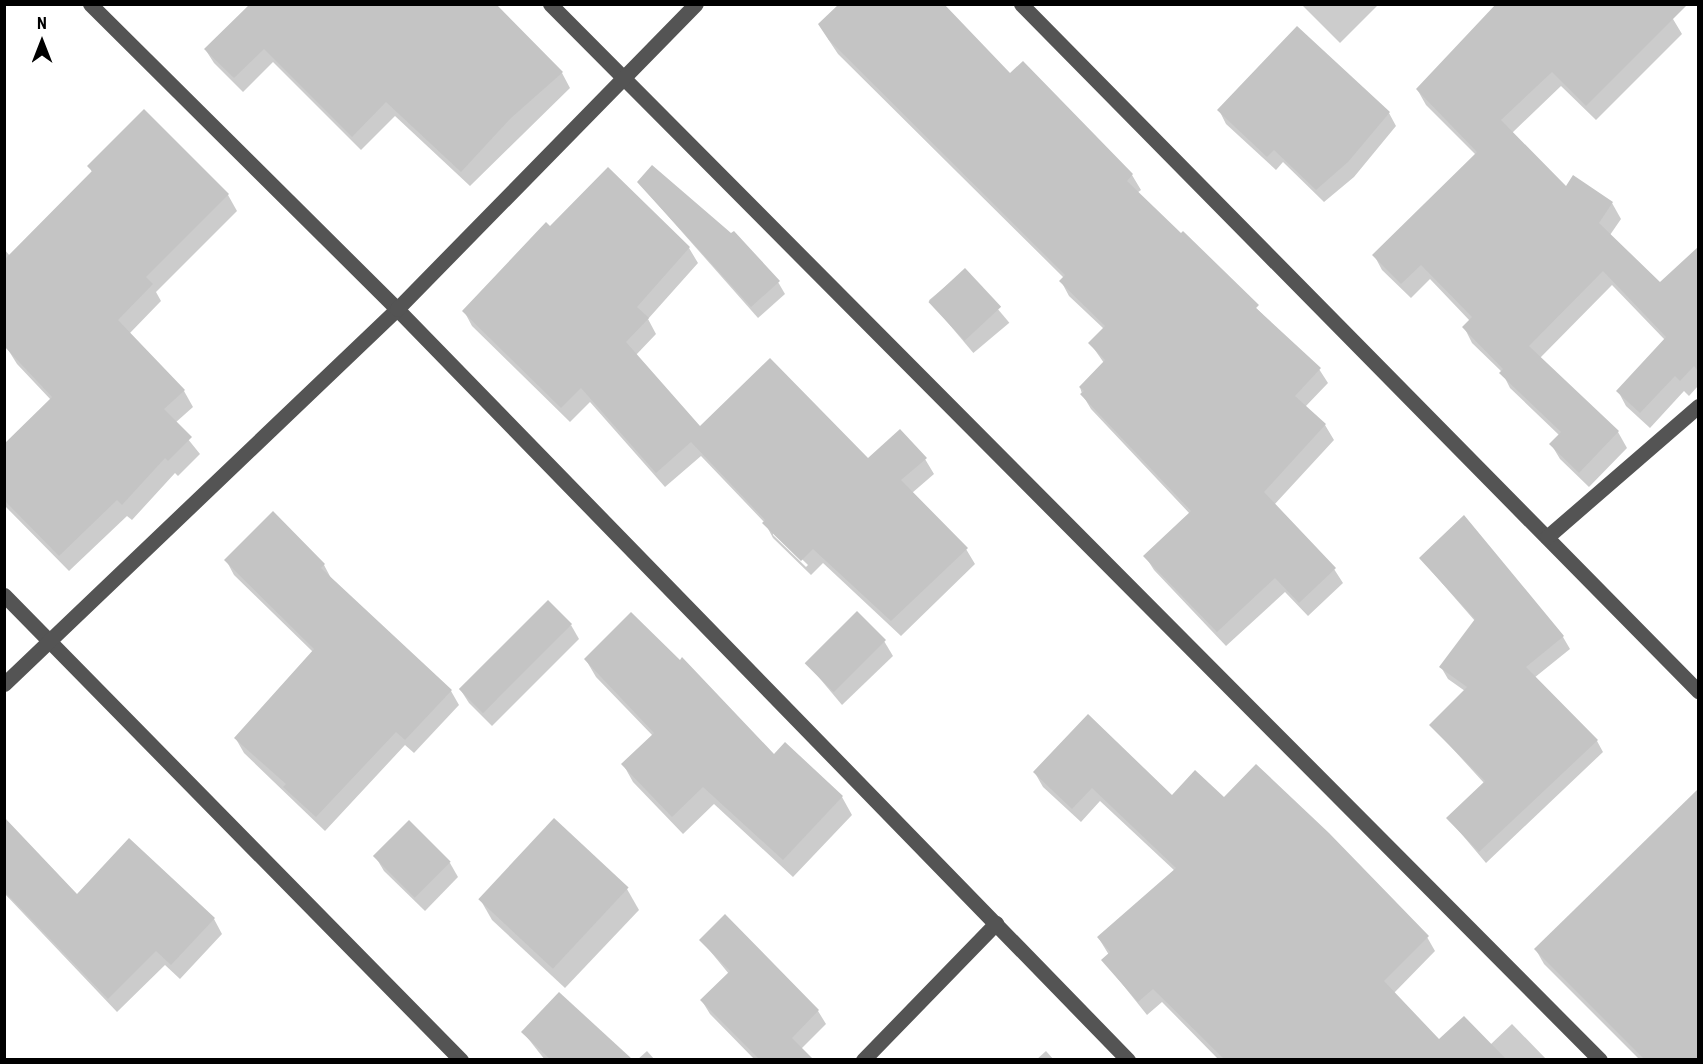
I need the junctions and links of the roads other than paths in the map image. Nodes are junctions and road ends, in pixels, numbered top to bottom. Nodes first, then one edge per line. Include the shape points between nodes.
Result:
1 (90, 4) edge
2 (549, 4) edge
3 (696, 4) edge
4 (1022, 4) edge
5 (625, 76) junction
6 (397, 309) junction
7 (1698, 406) edge
8 (1547, 537) junction
9 (4, 595) edge
10 (49, 640) junction
11 (4, 684) edge
12 (1698, 691) edge
13 (996, 923) junction
14 (461, 1059) edge
15 (863, 1059) edge
16 (1128, 1059) edge
17 (1600, 1059) edge

1 - 6 street
2 - 5 street
3 - 5 street
4 - 8 street
5 - 6 street
5 - 17 street
6 - 10 street
6 - 13 street
7 - 8 street
8 - 12 street
9 - 10 street
10 - 11 street
10 - 14 street
13 - 15 street
13 - 16 street

